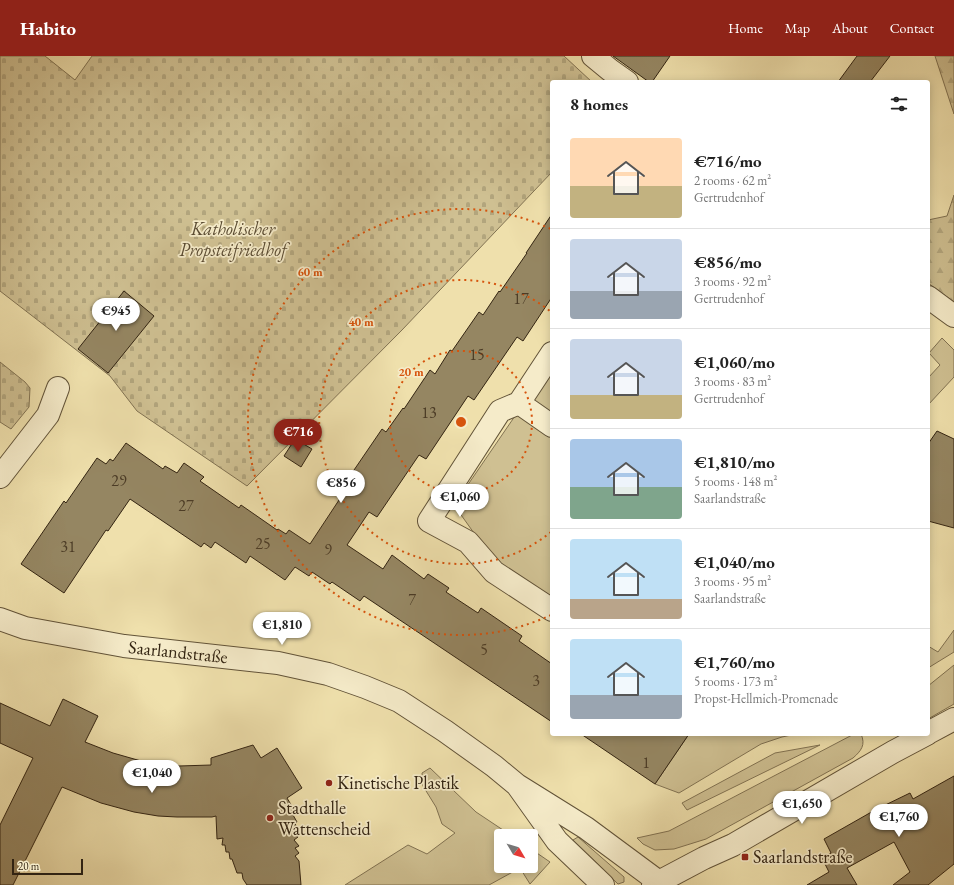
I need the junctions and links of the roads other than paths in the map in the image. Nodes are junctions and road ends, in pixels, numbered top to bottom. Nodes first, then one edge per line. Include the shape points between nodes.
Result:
1 (593, 56) edge
2 (623, 80) edge
3 (930, 298) edge
4 (954, 316) edge
5 (550, 356) edge
6 (58, 388) dead end
7 (519, 403) junction
8 (550, 425) edge
9 (0, 477) edge
10 (550, 609) edge
11 (0, 619) edge
12 (952, 726) edge
13 (930, 733) edge
14 (923, 736) edge
15 (517, 785) junction
16 (658, 884) edge
17 (603, 885) edge

1 - 2 street
3 - 4 street
5 - 7 street
6 - 9 street via 48,415
7 - 8 street
7 - 10 street via 500,411 429,521 468,542 494,572
11 - 15 street, Saarlandstraße via 25,628 124,646 278,663 328,674 399,701 470,748
12 - 13 street
14 - 16 street via 733,845
15 - 16 street, Saarlandstraße via 586,828
15 - 17 street, Saarlandstraße via 557,841

